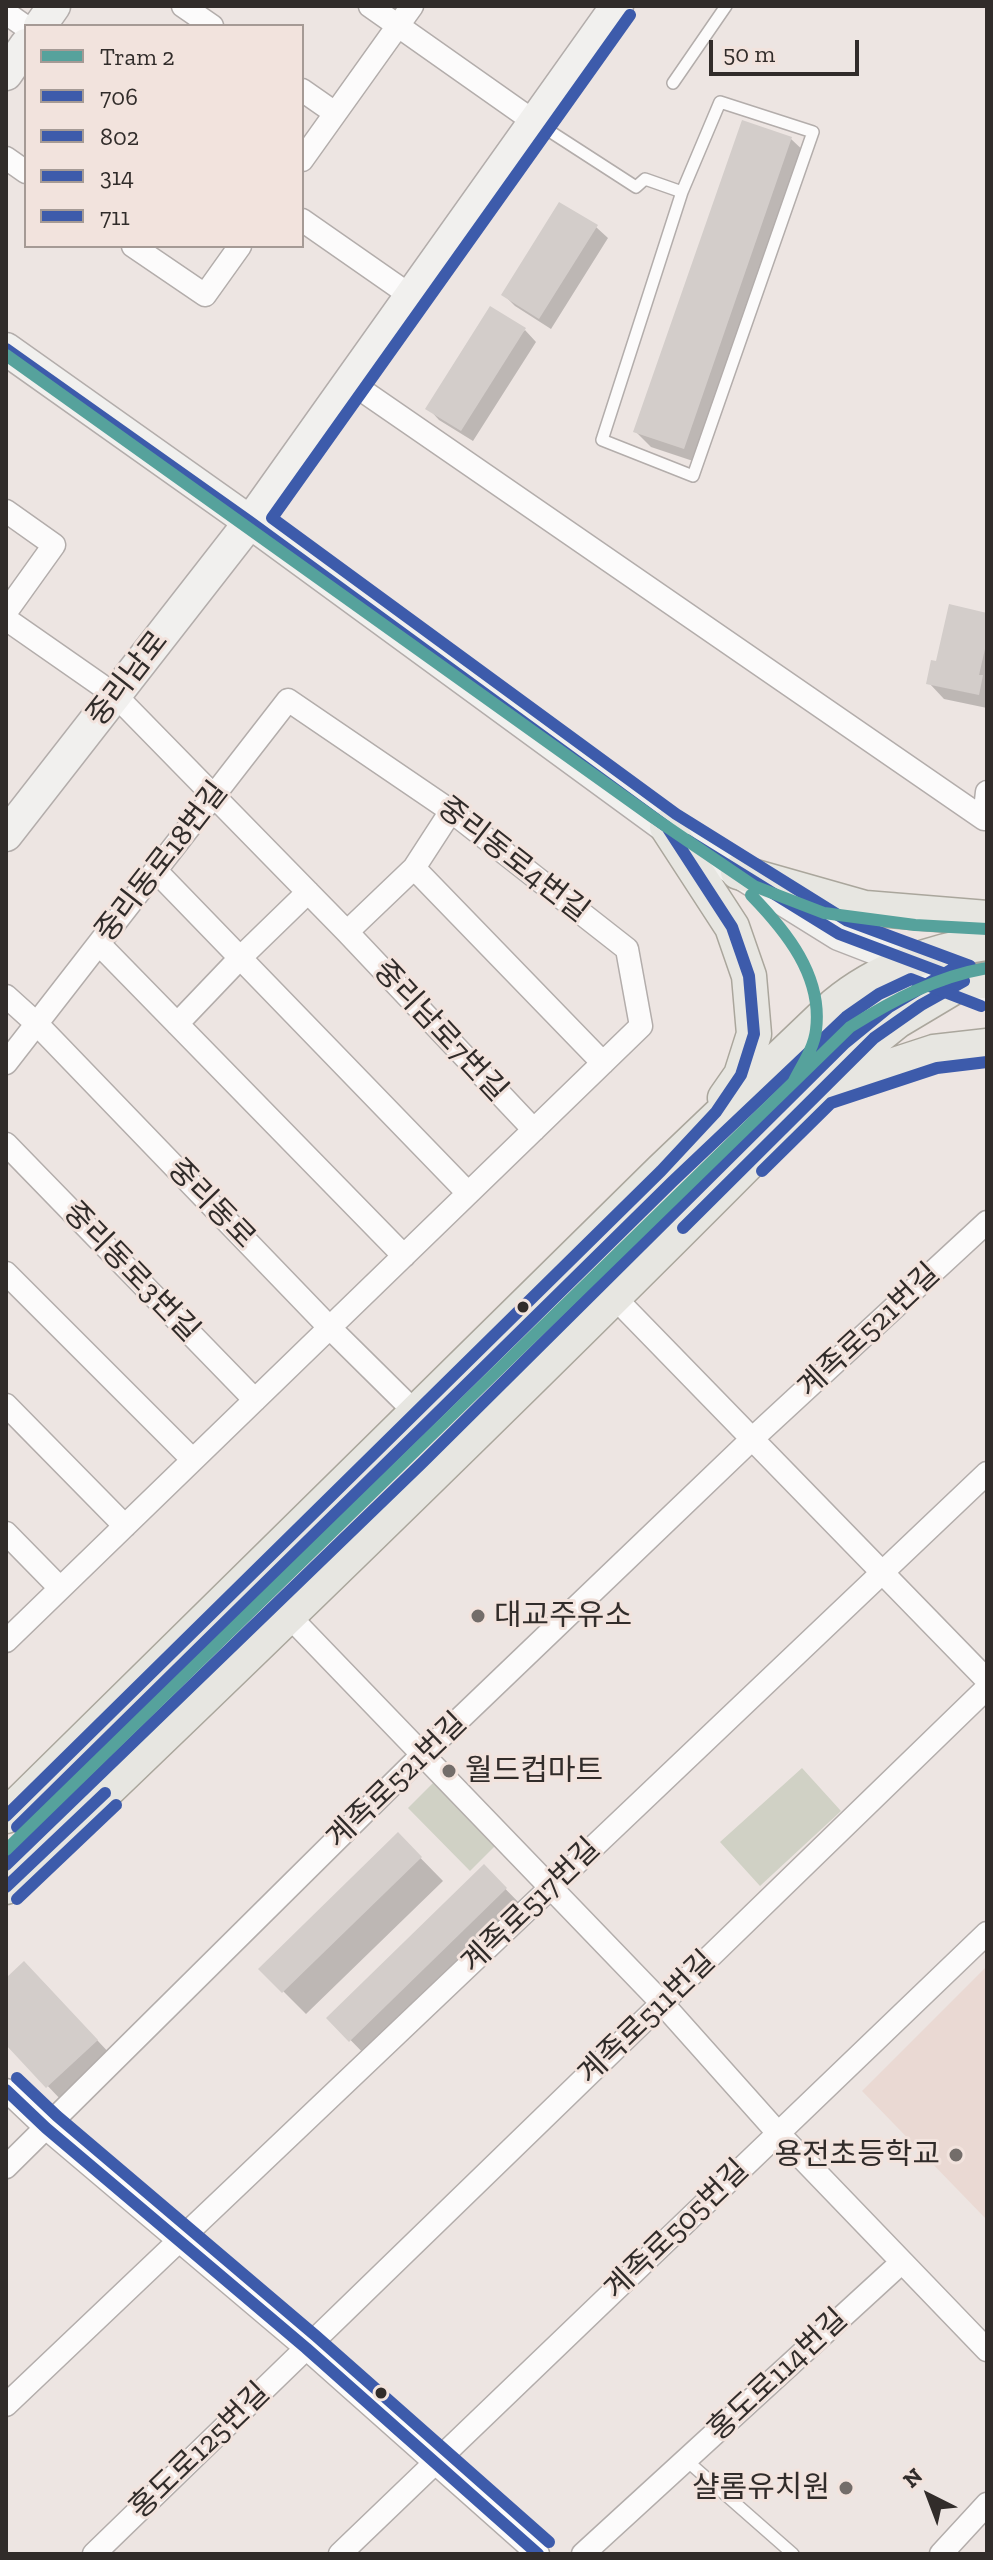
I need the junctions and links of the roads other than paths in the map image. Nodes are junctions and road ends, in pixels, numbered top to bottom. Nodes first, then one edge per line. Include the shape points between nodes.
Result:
1 (54, 6) edge
2 (183, 6) edge
3 (370, 6) edge
4 (412, 6) edge
5 (617, 6) edge
6 (726, 6) edge
7 (6, 13) edge
8 (41, 24) edge
9 (209, 24) edge
10 (24, 26) edge
11 (398, 26) junction
12 (24, 48) edge
13 (6, 74) edge
14 (673, 83) dead end
15 (304, 91) edge
16 (335, 113) junction
17 (536, 123) junction
18 (304, 157) edge
19 (6, 158) edge
20 (24, 171) edge
21 (682, 192) junction
22 (304, 221) edge
23 (136, 248) edge
24 (239, 248) edge
25 (411, 296) junction
26 (6, 349) edge
27 (350, 382) junction
28 (6, 511) edge
29 (250, 522) junction
30 (6, 612) edge
31 (6, 619) edge
32 (115, 695) junction
33 (288, 700) joint
34 (987, 792) edge
35 (214, 796) junction
36 (451, 811) junction
37 (985, 826) edge
38 (667, 827) junction
39 (6, 835) edge
40 (414, 868) junction
41 (156, 871) junction
42 (738, 872) junction
43 (308, 892) junction
44 (987, 918) edge
45 (347, 932) junction
46 (987, 943) edge
47 (99, 944) junction
48 (240, 958) junction
49 (911, 962) junction
50 (979, 984) edge
51 (6, 996) edge
52 (37, 1024) junction
53 (177, 1024) junction
54 (987, 1046) edge
55 (6, 1063) edge
56 (603, 1063) junction
57 (822, 1089) junction
58 (534, 1130) junction
59 (6, 1144) edge
60 (661, 1171) junction
61 (468, 1193) junction
62 (987, 1222) edge
63 (404, 1256) junction
64 (6, 1273) edge
65 (614, 1297) junction
66 (330, 1328) junction
67 (255, 1400) junction
68 (6, 1405) edge
69 (416, 1413) junction
70 (752, 1439) junction
71 (193, 1460) junction
72 (987, 1473) edge
73 (125, 1526) junction
74 (6, 1533) edge
75 (883, 1571) junction
76 (60, 1588) junction
77 (289, 1616) junction
78 (6, 1641) edge
79 (987, 1680) edge
80 (987, 1688) edge
81 (422, 1755) junction
82 (6, 1816) edge
83 (6, 1887) edge
84 (550, 1888) junction
85 (987, 1933) edge
86 (662, 2003) junction
87 (6, 2090) edge
88 (46, 2128) junction
89 (778, 2133) junction
90 (6, 2167) edge
91 (180, 2240) junction
92 (902, 2262) junction
93 (306, 2348) junction
94 (987, 2350) edge
95 (6, 2405) edge
96 (686, 2460) junction
97 (435, 2462) junction
98 (987, 2504) edge
99 (94, 2554) edge
100 (340, 2554) edge
101 (538, 2554) edge
102 (583, 2554) edge
103 (793, 2554) edge
104 (941, 2554) edge

1 - 8 main road
2 - 9 street
3 - 11 street
4 - 11 street
5 - 17 main road, 중리남로
6 - 14 lane
7 - 10 street
11 - 16 street
11 - 17 street
12 - 13 main road
15 - 16 street
16 - 18 street
17 - 21 lane via 636,187 645,179
17 - 25 main road, 중리남로
19 - 20 street
21 - 21 lane via 602,440 693,476 813,132 720,102
22 - 25 street
23 - 24 street via 205,295
25 - 27 main road, 중리남로
26 - 29 main road
27 - 29 main road, 중리남로
27 - 37 street
28 - 30 street via 54,545
29 - 32 main road, 중리남로
29 - 38 main road
31 - 32 street, 중리남로7번길
32 - 35 street, 중리남로7번길
32 - 39 main road, 중리남로
33 - 35 street, 중리동로18번길
33 - 36 street, 중리동로4번길
34 - 37 street
35 - 41 street, 중리동로18번길
35 - 43 street, 중리남로7번길
36 - 40 street
36 - 56 street, 중리동로4번길 via 627,949 641,1026
38 - 42 main road
38 - 60 main road via 732,927 749,976 754,1034 741,1075 716,1112
40 - 45 street
40 - 56 street
41 - 47 street, 중리동로18번길
41 - 48 street
42 - 44 main road via 865,908
42 - 49 main road via 839,934
43 - 45 street, 중리남로7번길
43 - 48 street
45 - 58 street, 중리남로7번길
46 - 49 main road
47 - 52 street, 중리동로18번길
47 - 53 street
48 - 53 street
48 - 61 street
49 - 50 main road
49 - 60 main road via 884,972 835,1005
50 - 57 main road via 921,1005 874,1038
51 - 52 street, 중리동로
52 - 55 street, 중리동로18번길
52 - 66 street, 중리동로
53 - 63 street
54 - 57 main road via 934,1052
56 - 58 street, 중리동로4번길
57 - 65 main road
58 - 61 street, 중리동로4번길
59 - 67 street, 중리동로3번길
60 - 69 main road
61 - 63 street, 중리동로4번길
62 - 70 street, 계족로521번길
63 - 66 street, 중리동로4번길
64 - 71 street
65 - 70 street
65 - 77 main road
66 - 67 street
66 - 69 street, 중리동로
67 - 71 street
68 - 73 street
69 - 82 main road
70 - 75 street
70 - 81 street, 계족로521번길
71 - 73 street
72 - 75 street, 계족로517번길
73 - 76 street
74 - 76 street
75 - 79 street
75 - 84 street, 계족로517번길
76 - 78 street
77 - 81 street
77 - 83 main road
80 - 86 street, 계족로511번길
81 - 84 street
81 - 88 street, 계족로521번길
84 - 86 street
84 - 91 street, 계족로517번길
85 - 89 street, 계족로505번길
86 - 89 street
86 - 93 street, 계족로511번길
87 - 88 street
88 - 90 street, 계족로521번길
88 - 91 street
89 - 92 street
89 - 97 street, 계족로505번길
91 - 93 street
91 - 95 street, 계족로517번길
92 - 94 street
92 - 96 street, 홍도로114번길
93 - 97 street
93 - 99 street, 홍도로125번길
96 - 102 street, 홍도로114번길
96 - 103 lane
97 - 100 street, 계족로505번길
97 - 101 street
98 - 104 street

